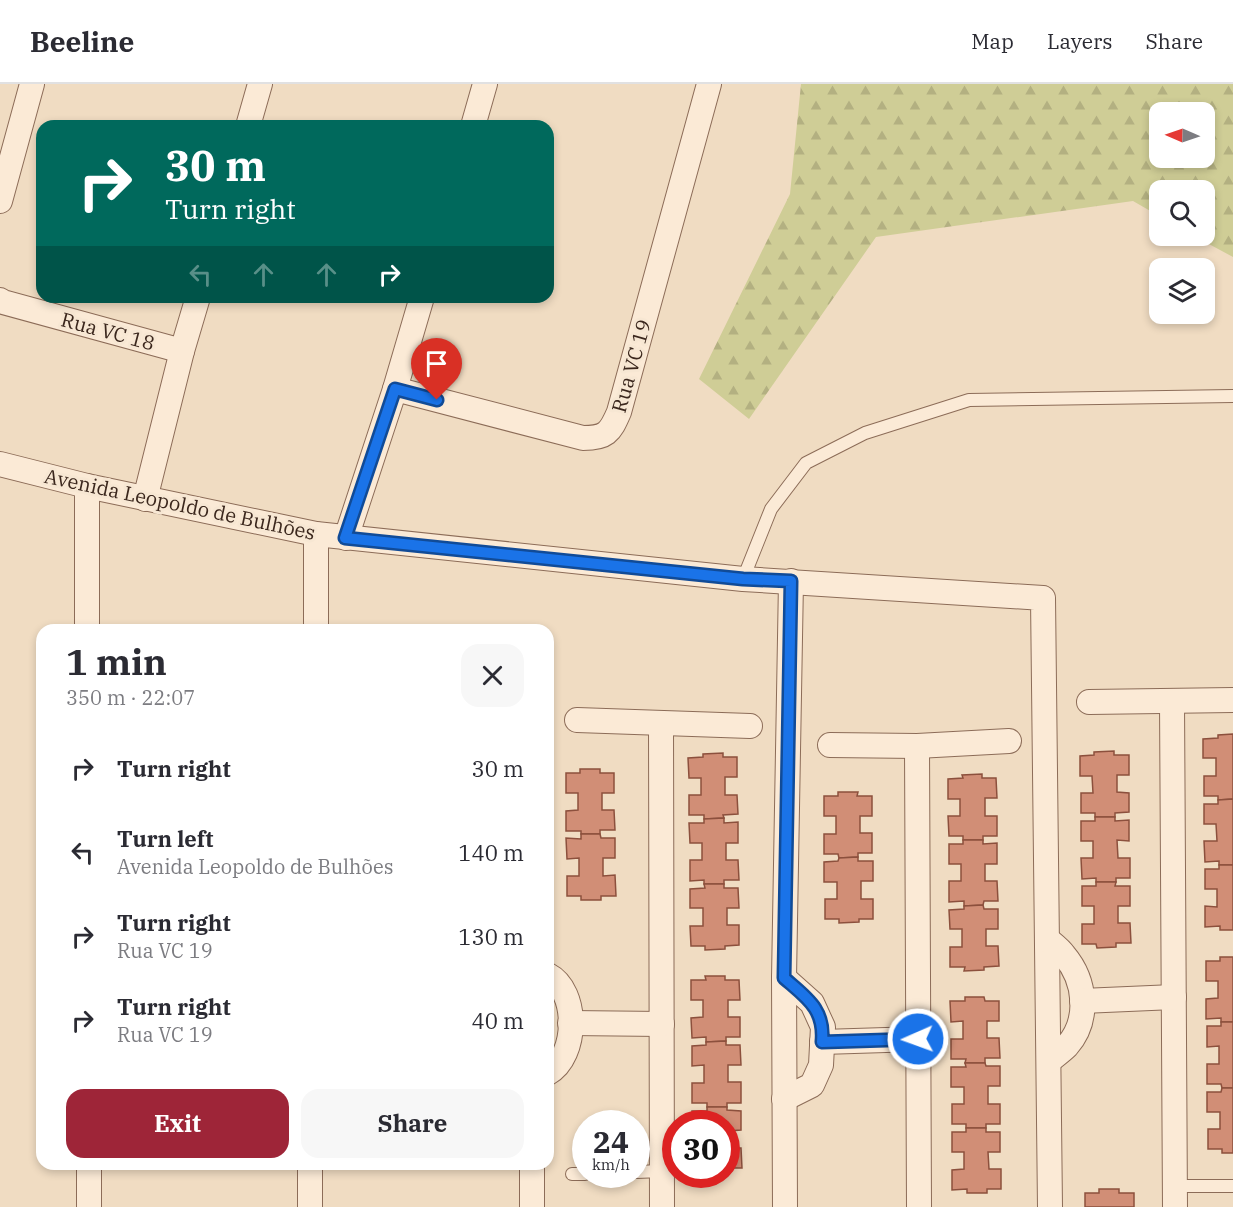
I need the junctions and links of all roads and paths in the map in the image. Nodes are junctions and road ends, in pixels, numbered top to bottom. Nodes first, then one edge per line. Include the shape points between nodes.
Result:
1 (32, 84) edge
2 (260, 84) edge
3 (485, 84) edge
4 (709, 84) edge
5 (250, 120) edge
6 (475, 120) edge
7 (0, 201) edge
8 (0, 300) edge
9 (196, 303) edge
10 (420, 303) edge
11 (182, 351) junction
12 (395, 389) junction
13 (1233, 396) edge
14 (0, 464) edge
15 (87, 486) junction
16 (145, 498) junction
17 (316, 534) junction
18 (345, 538) junction
19 (743, 579) junction
20 (791, 581) junction
21 (87, 624) edge
22 (316, 624) edge
23 (1233, 700) edge
24 (1089, 702) dead end
25 (1172, 702) junction
26 (577, 720) dead end
27 (660, 723) junction
28 (750, 726) dead end
29 (1009, 741) dead end
30 (830, 745) dead end
31 (917, 746) junction
32 (1047, 939) junction
33 (784, 978) junction
34 (554, 980) edge
35 (1174, 997) junction
36 (1082, 1001) junction
37 (570, 1023) junction
38 (662, 1023) junction
39 (918, 1039) junction
40 (822, 1042) junction
41 (1049, 1061) junction
42 (554, 1070) edge
43 (784, 1099) junction
44 (662, 1110) edge
45 (89, 1170) edge
46 (310, 1170) edge
47 (532, 1170) edge
48 (650, 1171) edge
49 (662, 1171) edge
50 (1233, 1186) edge
51 (662, 1188) edge
52 (1175, 1197) edge
53 (89, 1207) edge
54 (310, 1207) edge
55 (532, 1207) edge
56 (662, 1207) edge
57 (785, 1207) edge
58 (919, 1207) edge
59 (1050, 1207) edge

1 - 7 street
2 - 5 street
3 - 6 street
4 - 12 street, Rua VC 19 via 612,429 599,438 583,438
8 - 11 street, Rua VC 18
9 - 11 street, Rua VC 18
10 - 12 street
11 - 16 street, Rua VC 18
12 - 18 street
13 - 19 lane via 969,400 865,433 806,463 771,509
14 - 15 street, Avenida Leopoldo de Bulhões
15 - 16 street, Avenida Leopoldo de Bulhões
15 - 21 street
16 - 17 street, Avenida Leopoldo de Bulhões
17 - 18 street, Avenida Leopoldo de Bulhões
17 - 22 street
18 - 19 street, Avenida Leopoldo de Bulhões
19 - 20 street, Avenida Leopoldo de Bulhões
20 - 32 street, Avenida Leopoldo de Bulhões via 1043,598
20 - 33 street
23 - 25 street
24 - 25 street
25 - 35 street
26 - 27 street
27 - 28 street
27 - 38 street
29 - 31 street
30 - 31 street
31 - 39 street
32 - 36 street via 1065,956 1077,976
32 - 41 street
33 - 40 street via 812,1003 823,1027
33 - 43 street
34 - 37 street via 567,997
35 - 36 street
35 - 52 street
36 - 41 street via 1078,1029 1067,1046
37 - 38 street
37 - 42 street via 565,1054
38 - 44 street
39 - 40 street
39 - 58 street
40 - 43 street via 821,1065 812,1085
41 - 59 street
43 - 57 street
45 - 53 street
46 - 54 street
47 - 55 street
48 - 49 lane
50 - 52 lane
51 - 56 street

